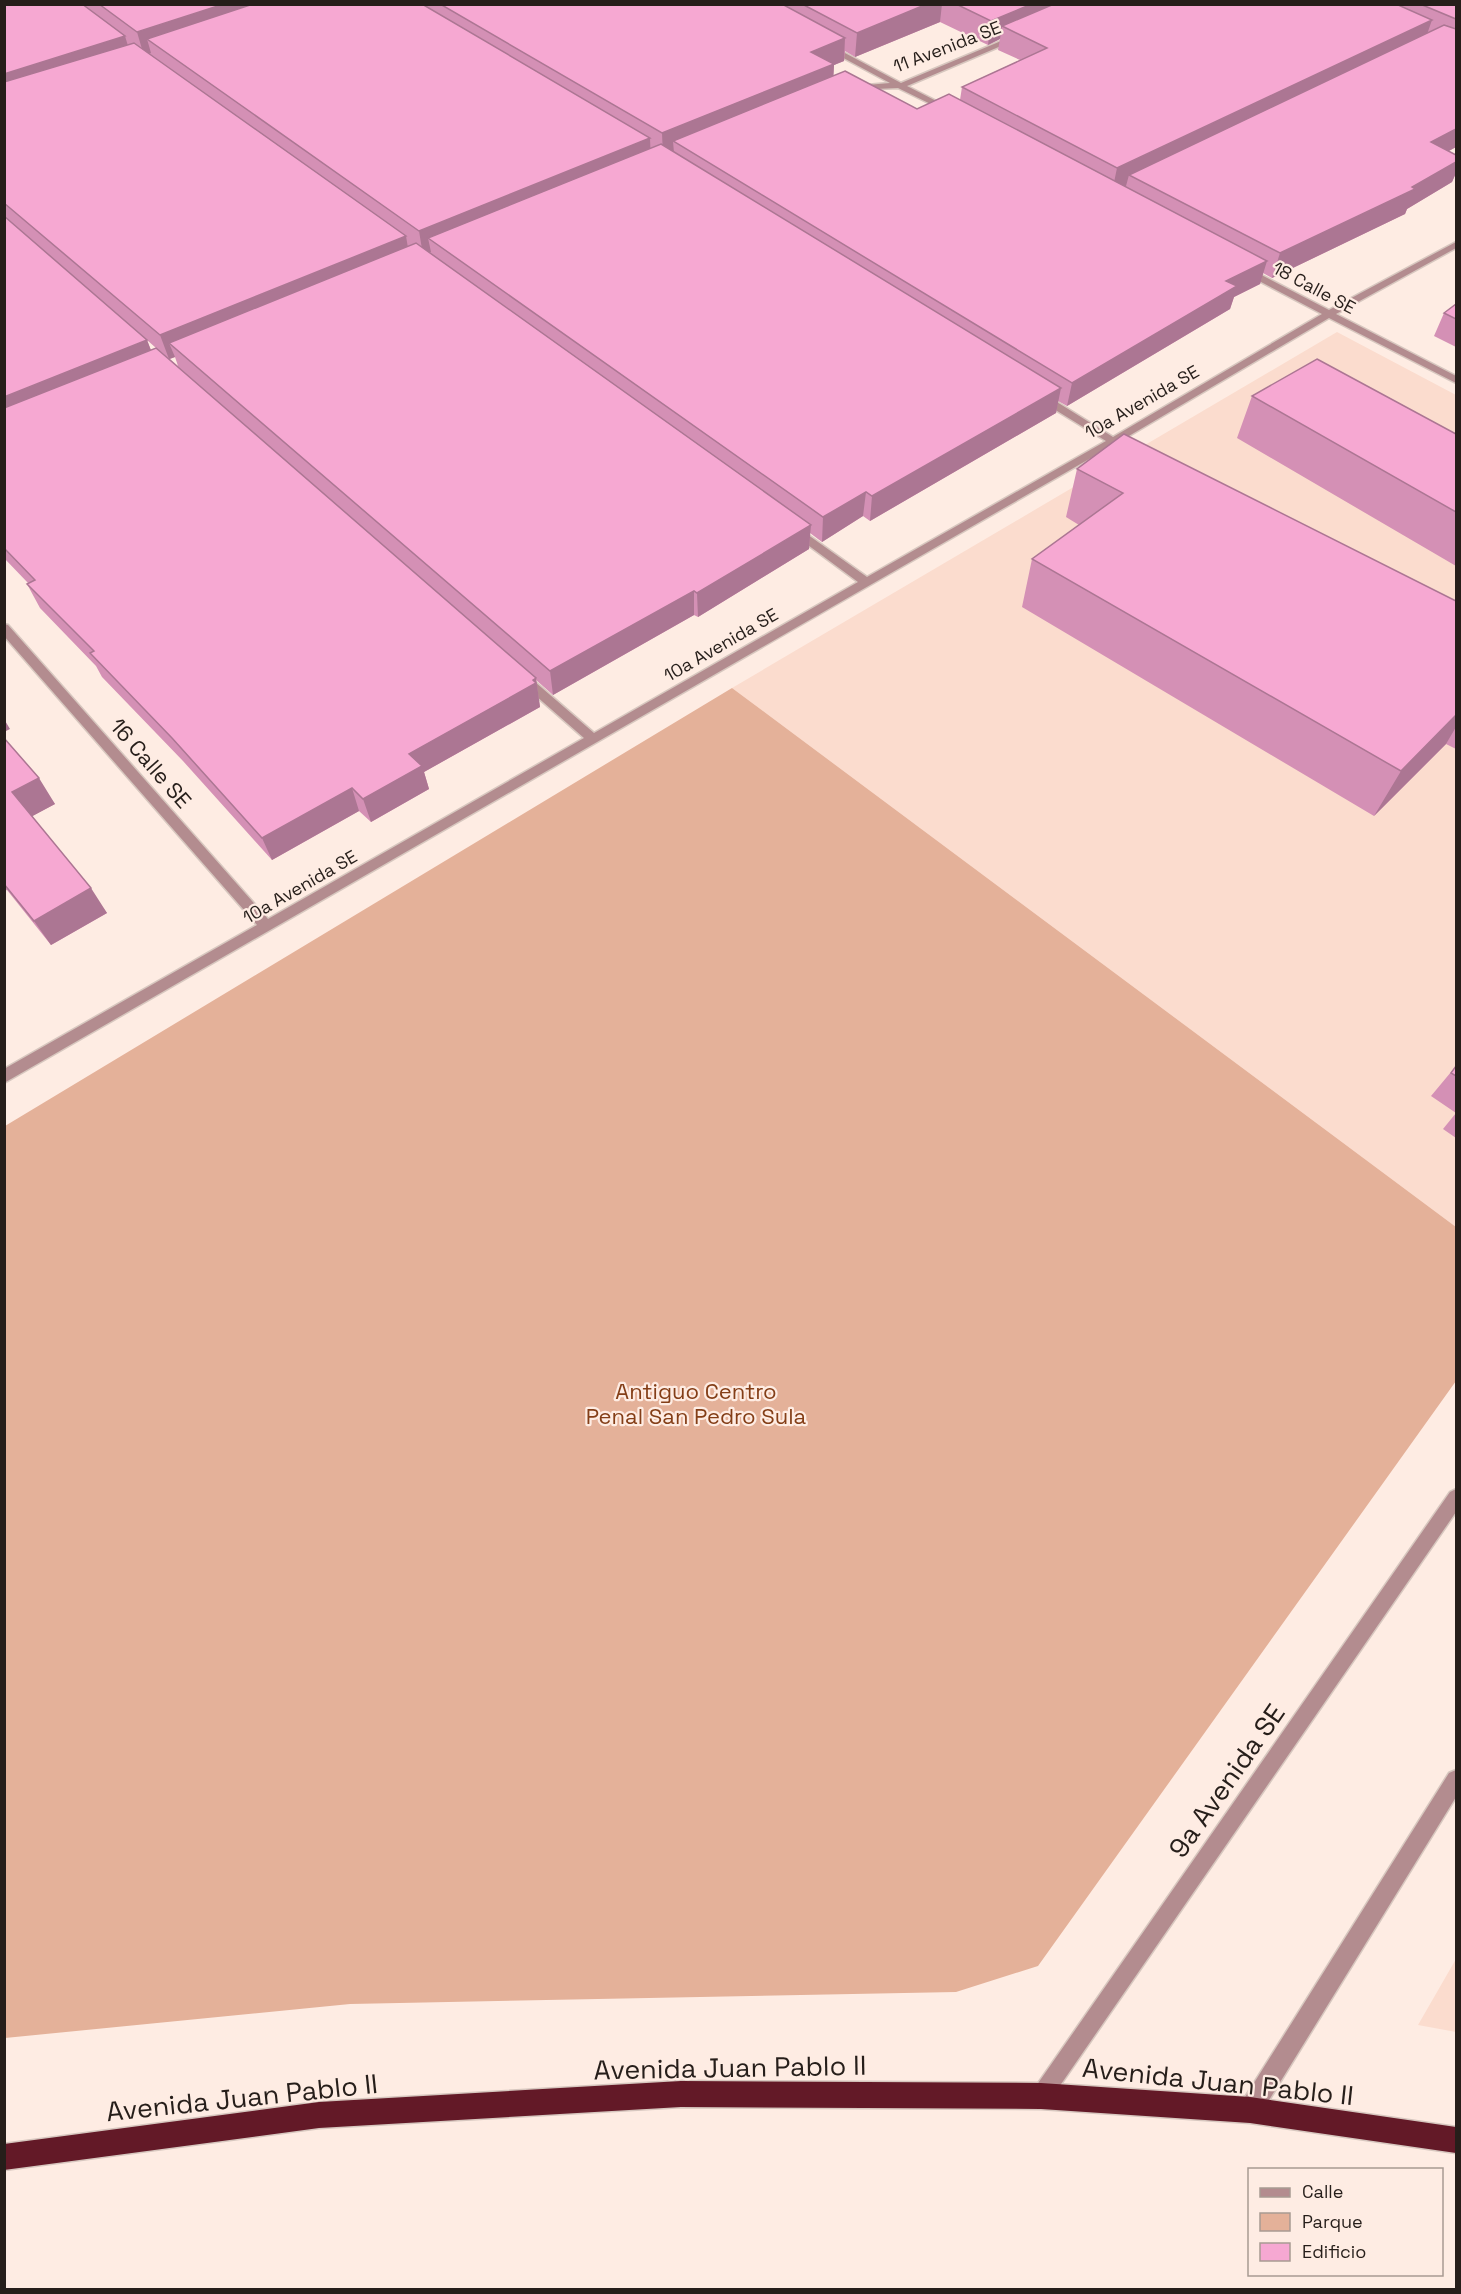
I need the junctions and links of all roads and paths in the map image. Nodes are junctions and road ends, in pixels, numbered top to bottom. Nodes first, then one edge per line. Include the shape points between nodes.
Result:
1 (1028, 33) edge
2 (818, 42) edge
3 (902, 85) junction
4 (843, 89) edge
5 (954, 114) edge
6 (1456, 245) edge
7 (1234, 265) edge
8 (1327, 315) junction
9 (1456, 380) edge
10 (1032, 391) edge
11 (1113, 441) junction
12 (789, 526) edge
13 (866, 582) junction
14 (4, 628) edge
15 (513, 669) edge
16 (593, 739) junction
17 (267, 927) junction
18 (4, 1077) edge
19 (1456, 1498) edge
20 (1456, 1780) edge
21 (1041, 2096) junction
22 (1250, 2110) junction
23 (1456, 2140) edge
24 (4, 2157) edge

1 - 3 street, 11 Avenida SE
2 - 3 street
3 - 4 street, 11 Avenida SE
3 - 5 street
6 - 8 street, 10a Avenida SE
7 - 8 street, 18 Calle SE
8 - 9 street, 18 Calle SE
8 - 11 street, 10a Avenida SE
10 - 11 street
11 - 13 street, 10a Avenida SE
12 - 13 street
13 - 16 street, 10a Avenida SE
14 - 17 street, 16 Calle SE
15 - 16 street
16 - 17 street, 10a Avenida SE
17 - 18 street, 10a Avenida SE
19 - 21 street, 9a Avenida SE
20 - 22 street
21 - 22 highway, Avenida Juan Pablo II
21 - 24 highway, Avenida Juan Pablo II via 681,2094 330,2115
22 - 23 highway, Avenida Juan Pablo II

